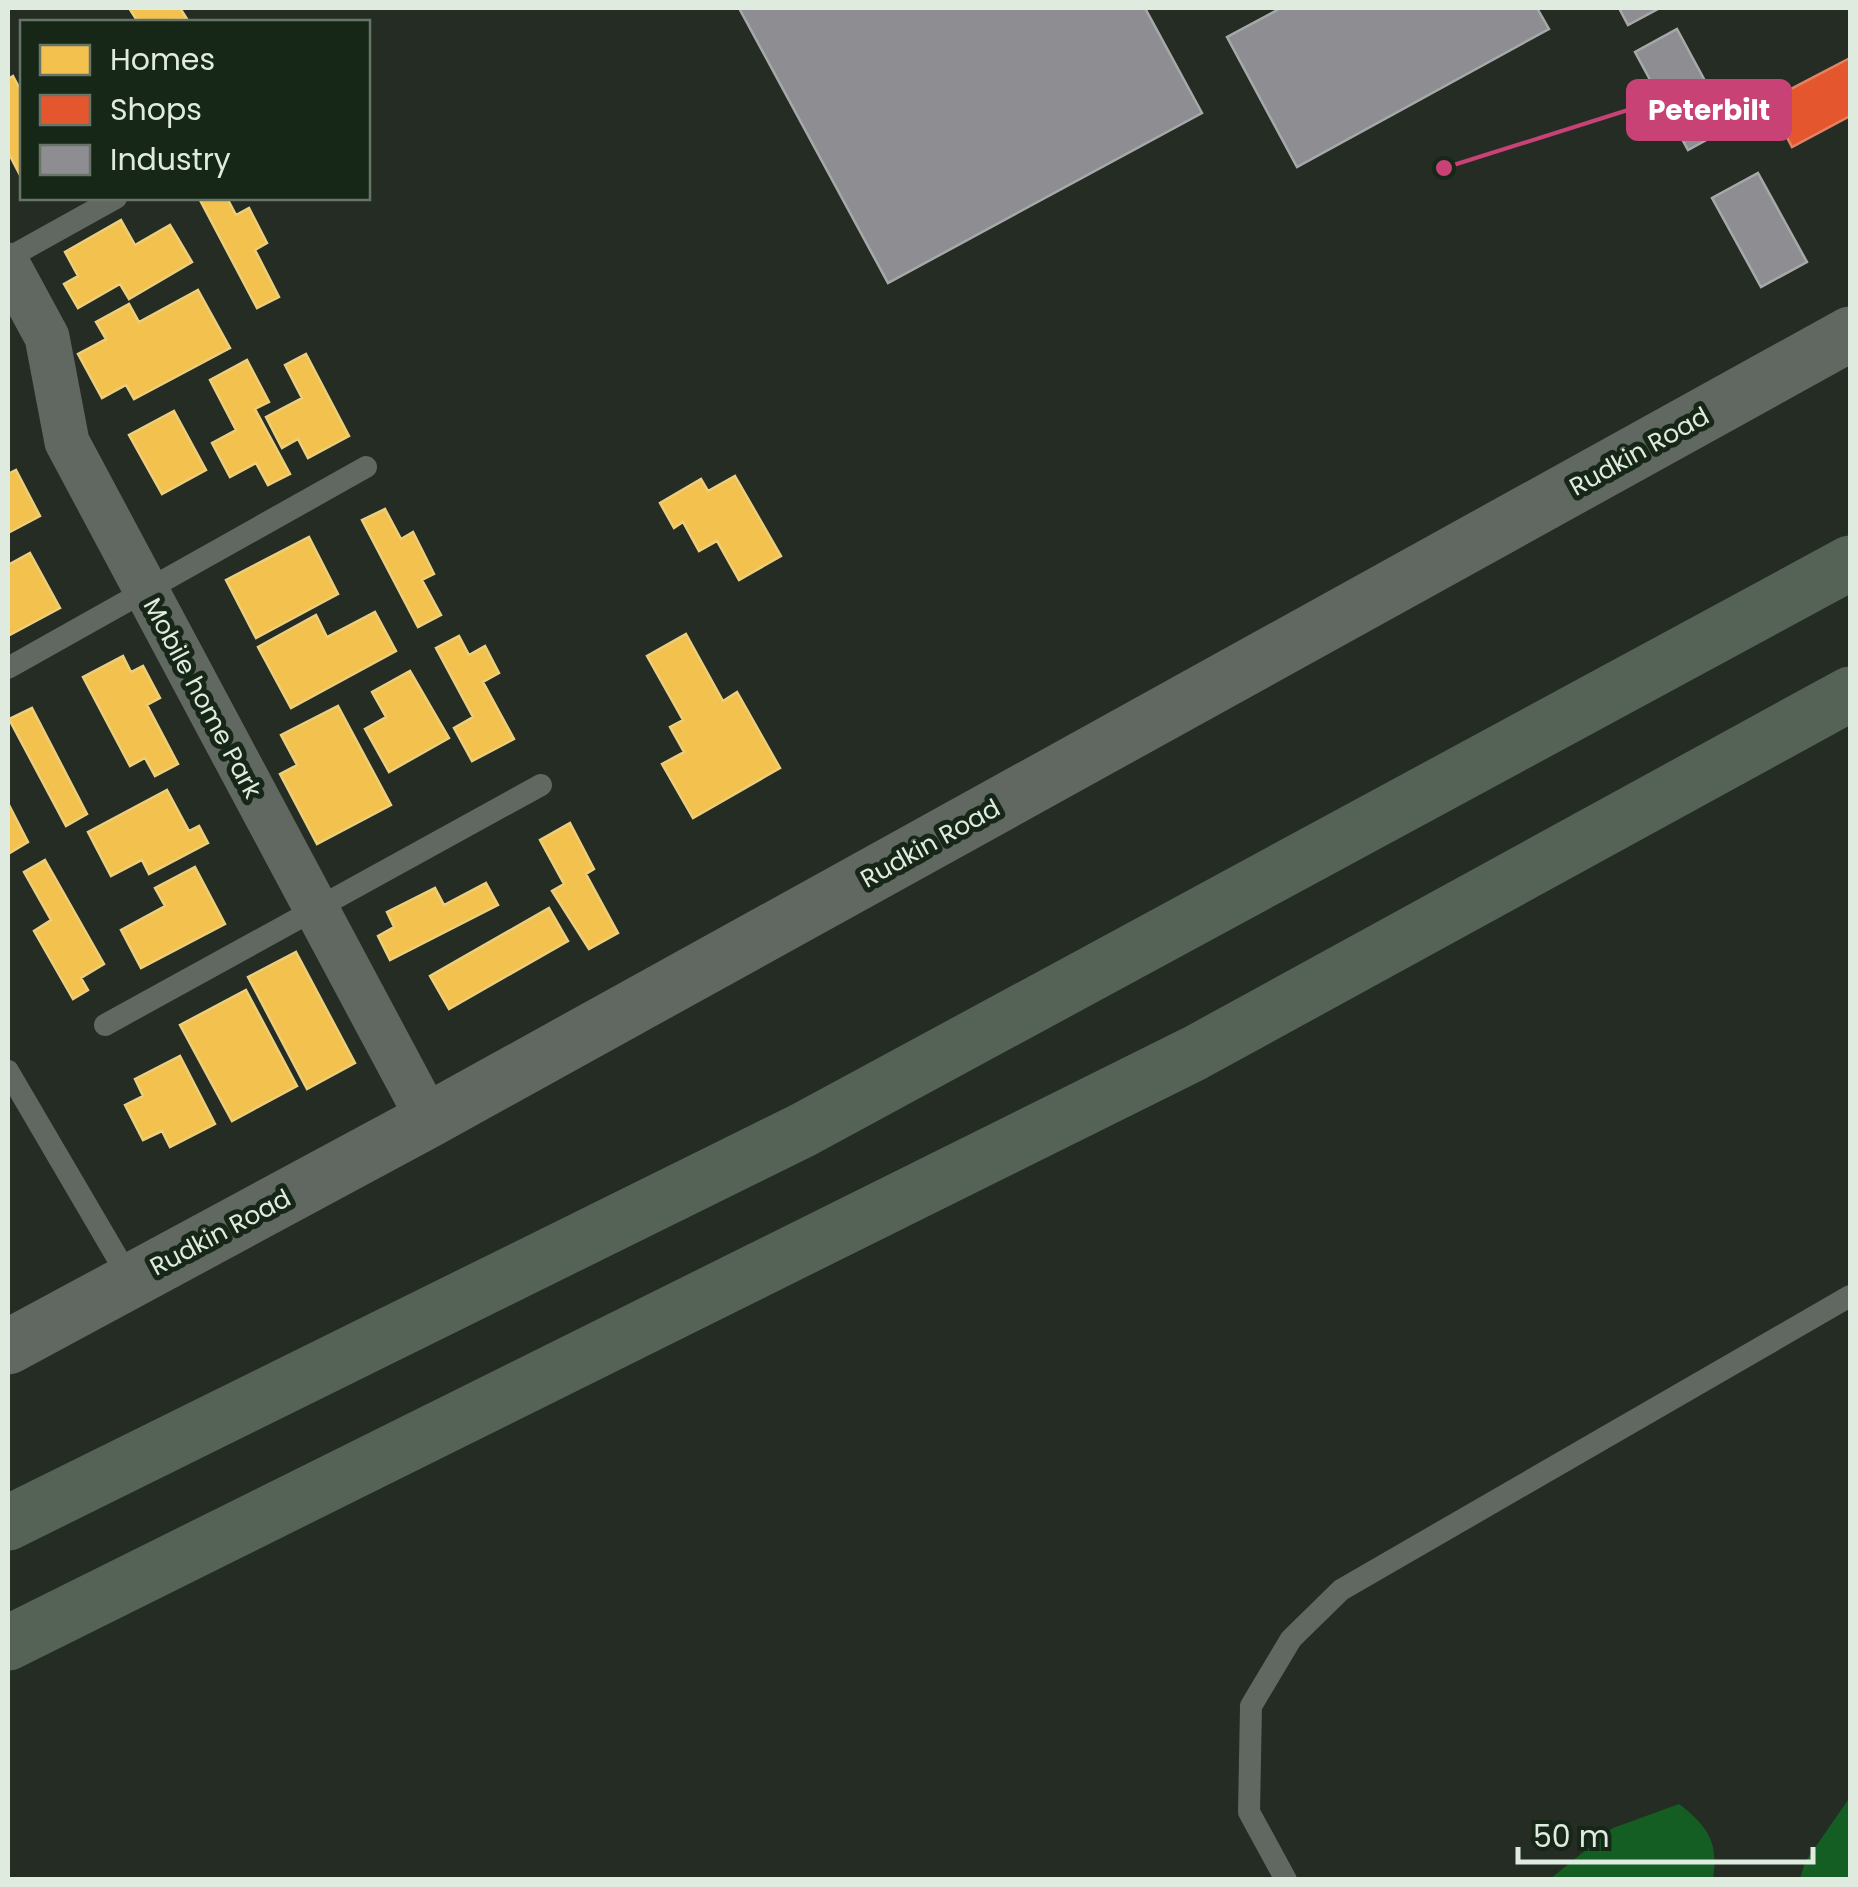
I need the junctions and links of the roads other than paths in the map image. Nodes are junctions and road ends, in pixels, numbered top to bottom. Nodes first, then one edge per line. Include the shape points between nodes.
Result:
1 (112, 200) edge
2 (8, 258) edge
3 (8, 266) edge
4 (1850, 334) edge
5 (366, 468) dead end
6 (1850, 563) edge
7 (146, 590) junction
8 (8, 668) edge
9 (1850, 694) edge
10 (541, 785) dead end
11 (316, 909) junction
12 (105, 1025) dead end
13 (8, 1071) edge
14 (429, 1120) junction
15 (131, 1281) junction
16 (1850, 1296) edge
17 (8, 1347) edge
18 (8, 1523) edge
19 (8, 1644) edge
20 (1286, 1880) edge

1 - 2 lane
3 - 7 street, Mobile home Park via 46,337 67,442
4 - 14 street, Rudkin Road
5 - 7 lane
6 - 18 highway via 802,1130
7 - 8 lane
7 - 11 street, Mobile home Park
9 - 19 highway via 1195,1053
10 - 11 lane
11 - 12 lane
11 - 14 street, Mobile home Park
13 - 15 lane
14 - 15 street, Rudkin Road
15 - 17 street, Rudkin Road
16 - 20 lane via 1340,1590 1291,1639 1251,1706 1250,1741 1249,1812

